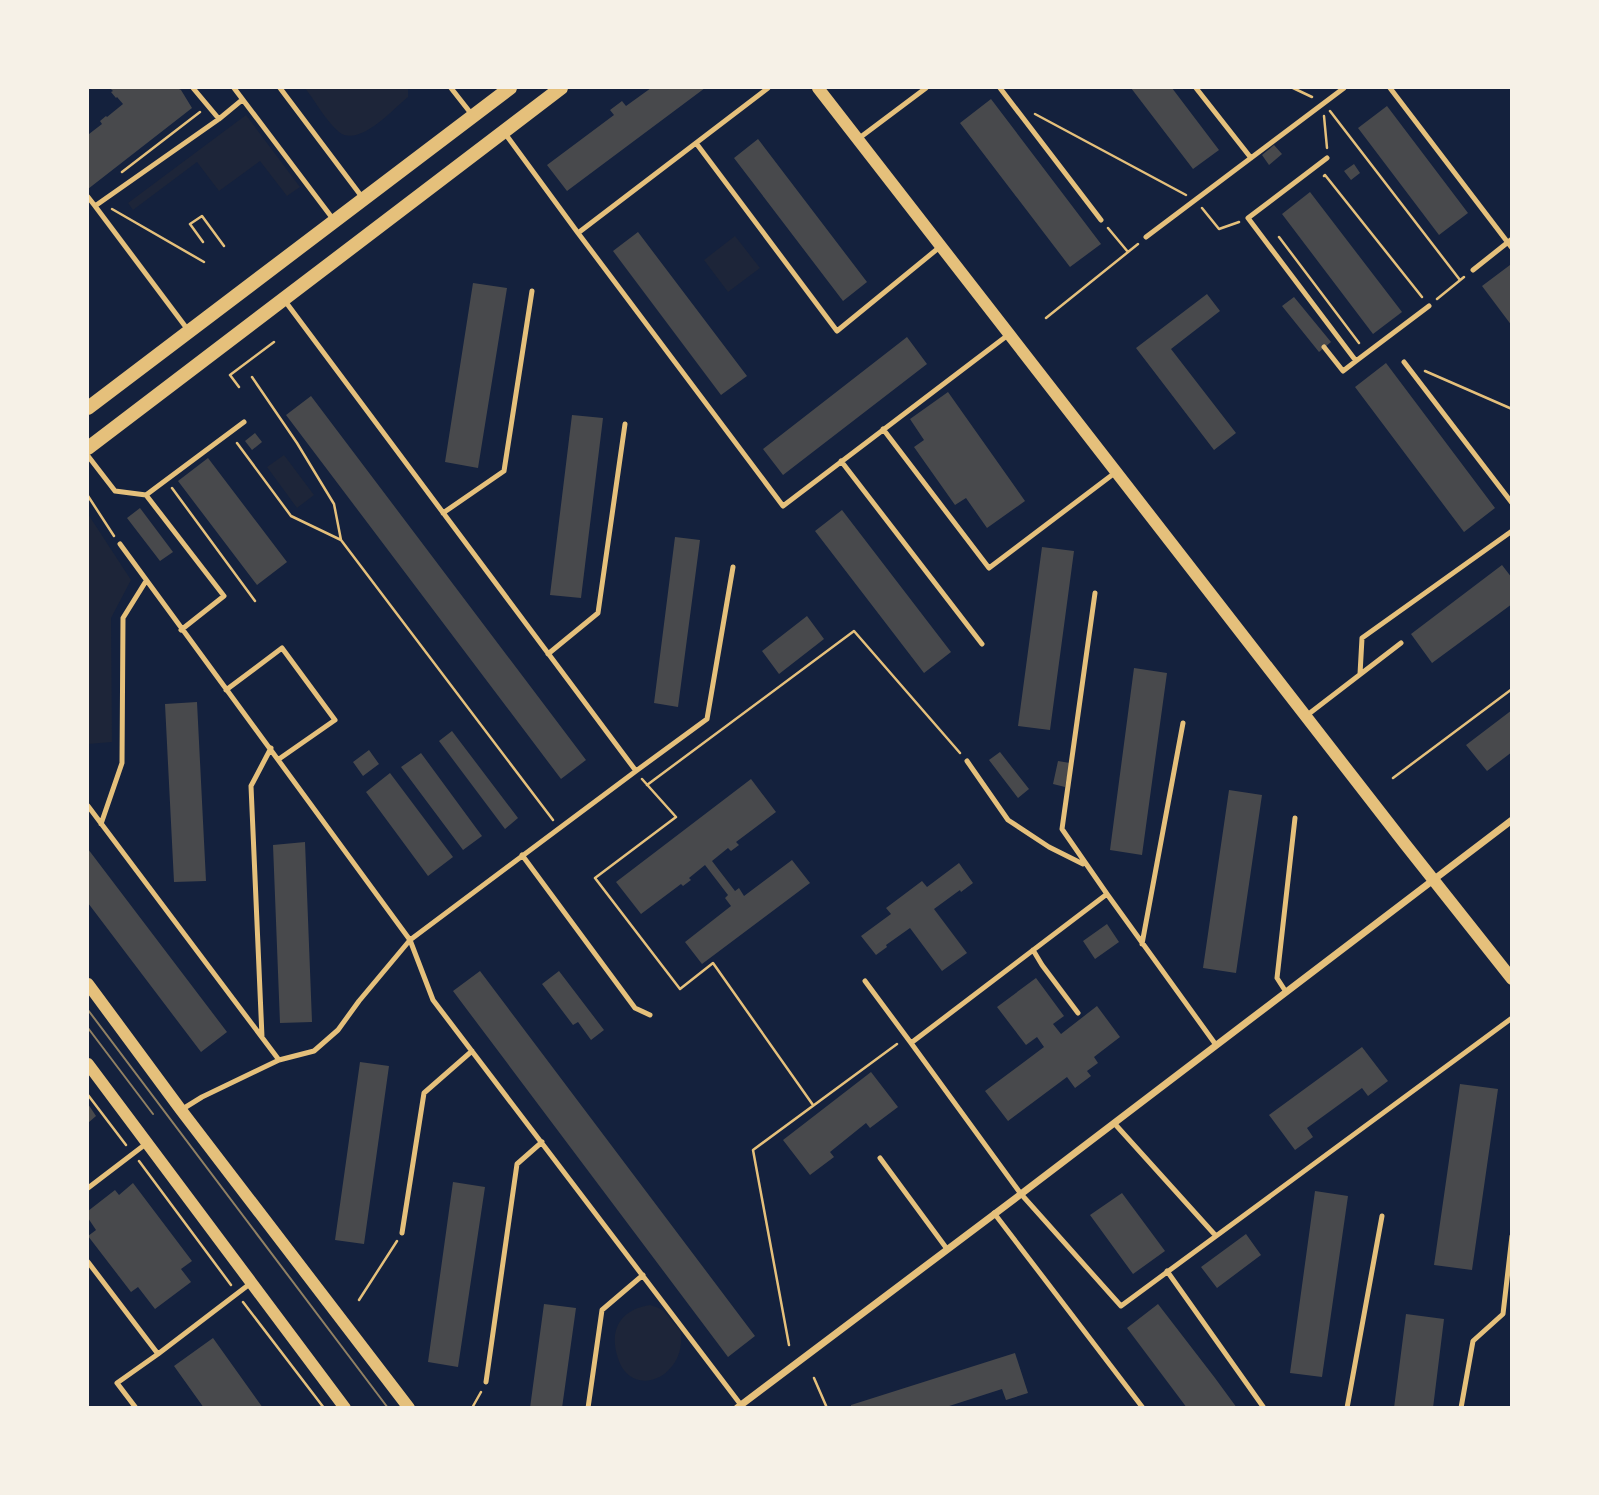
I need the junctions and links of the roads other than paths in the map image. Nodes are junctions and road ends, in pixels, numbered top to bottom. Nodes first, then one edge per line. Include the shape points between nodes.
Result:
1 (193, 88) edge
2 (234, 88) edge
3 (280, 88) edge
4 (451, 88) edge
5 (510, 88) edge
6 (561, 88) edge
7 (768, 88) edge
8 (818, 88) edge
9 (926, 88) edge
10 (1000, 88) edge
11 (1196, 88) edge
12 (1344, 88) edge
13 (1390, 88) edge
14 (242, 100) junction
15 (473, 116) junction
16 (219, 119) junction
17 (503, 131) junction
18 (858, 139) junction
19 (695, 143) junction
20 (1251, 158) junction
21 (1327, 158) road end
22 (88, 197) edge
23 (363, 199) junction
24 (95, 206) junction
25 (1101, 220) road end
26 (334, 221) junction
27 (578, 233) junction
28 (1146, 237) road end
29 (1510, 243) edge
30 (941, 246) junction
31 (1473, 270) road end
32 (532, 291) dead end
33 (283, 299) junction
34 (1429, 306) road end
35 (188, 330) junction
36 (1009, 334) junction
37 (1325, 347) dead end
38 (1356, 361) junction
39 (1404, 362) dead end
40 (88, 408) edge
41 (244, 422) dead end
42 (625, 424) dead end
43 (883, 429) junction
44 (88, 448) edge
45 (88, 456) edge
46 (841, 461) junction
47 (1116, 472) junction
48 (146, 495) junction
49 (1511, 503) edge
50 (443, 513) junction
51 (1511, 531) edge
52 (120, 544) road end
53 (733, 567) dead end
54 (146, 581) junction
55 (1095, 593) dead end
56 (181, 630) junction
57 (1401, 643) dead end
58 (982, 644) dead end
59 (548, 654) junction
60 (1360, 674) junction
61 (226, 690) junction
62 (1306, 716) junction
63 (1183, 723) dead end
64 (271, 748) junction
65 (279, 759) junction
66 (967, 761) road end
67 (636, 771) junction
68 (88, 806) edge
69 (1295, 818) dead end
70 (1511, 820) edge
71 (101, 824) junction
72 (522, 855) junction
73 (1086, 865) junction
74 (1433, 880) junction
75 (1107, 894) junction
76 (410, 940) junction
77 (1142, 943) junction
78 (1033, 950) junction
79 (1511, 979) edge
80 (865, 981) dead end
81 (88, 984) edge
82 (1286, 992) junction
83 (1078, 1013) dead end
84 (650, 1015) dead end
85 (1511, 1018) edge
86 (262, 1037) junction
87 (908, 1040) junction
88 (1216, 1045) junction
89 (472, 1051) junction
90 (279, 1060) junction
91 (88, 1064) edge
92 (181, 1110) junction
93 (1114, 1123) junction
94 (542, 1142) junction
95 (147, 1143) junction
96 (880, 1158) dead end
97 (88, 1188) edge
98 (1021, 1194) junction
99 (994, 1213) junction
100 (1382, 1216) dead end
101 (402, 1233) road end
102 (1216, 1236) junction
103 (1511, 1236) edge
104 (947, 1249) junction
105 (88, 1262) edge
106 (1167, 1271) junction
107 (643, 1275) junction
108 (251, 1283) junction
109 (158, 1354) junction
110 (486, 1382) road end
111 (739, 1406) edge
112 (136, 1408) edge
113 (345, 1408) edge
114 (409, 1408) edge
115 (588, 1408) edge
116 (1143, 1408) edge
117 (1264, 1408) edge
118 (1347, 1408) edge
119 (1461, 1408) edge

1 - 16 lane
2 - 14 lane
3 - 23 lane
4 - 15 lane
5 - 15 main road
6 - 17 main road
7 - 19 lane
8 - 18 street
9 - 18 lane
10 - 25 lane
11 - 20 lane
12 - 20 lane
13 - 29 lane
14 - 16 lane
14 - 26 lane
15 - 23 main road
16 - 24 lane
17 - 27 lane
17 - 33 main road
18 - 30 street
19 - 27 lane
19 - 30 lane via 837,331
20 - 28 lane
21 - 38 lane via 1248,218
22 - 24 lane
23 - 26 main road
24 - 35 lane
26 - 35 main road
27 - 46 lane via 783,506
29 - 31 lane
30 - 36 street
32 - 50 lane via 504,471
33 - 44 main road
33 - 50 lane
34 - 38 lane
35 - 40 main road
36 - 43 lane
36 - 47 street
37 - 38 lane via 1343,371
39 - 49 lane
41 - 48 lane
42 - 59 lane via 598,613
43 - 46 lane
43 - 47 lane via 989,568
45 - 48 lane via 115,491
46 - 58 lane
47 - 62 street
48 - 56 lane via 224,596
50 - 59 lane
51 - 60 lane via 1362,638
52 - 54 lane
53 - 67 lane via 707,719
54 - 56 lane
54 - 71 lane via 123,618 122,763
55 - 73 lane via 1062,829
56 - 61 lane
57 - 60 lane
59 - 67 lane
60 - 62 lane
61 - 64 lane
61 - 65 lane via 282,648 335,720
62 - 74 street
63 - 77 lane
64 - 65 lane
64 - 86 lane via 251,786
65 - 76 lane
66 - 73 lane via 1008,820
67 - 72 lane
68 - 71 lane
69 - 82 lane via 1277,978
70 - 74 street
71 - 86 lane
72 - 76 lane
72 - 84 lane via 635,1008
73 - 75 lane
74 - 79 street
74 - 82 street
75 - 77 lane
75 - 78 lane
76 - 89 lane via 433,1000
76 - 90 lane via 338,1030 314,1051
77 - 88 lane
78 - 83 lane
78 - 87 lane
80 - 87 lane
81 - 92 street
82 - 88 street
85 - 102 lane
86 - 90 lane
87 - 98 lane
88 - 93 street
89 - 94 lane
89 - 101 lane via 424,1093
90 - 92 lane
91 - 95 street
92 - 114 street
93 - 98 street
93 - 102 lane
94 - 107 lane
94 - 110 lane via 517,1164
95 - 97 lane
95 - 108 street
96 - 104 lane
98 - 99 street
98 - 106 lane via 1121,1306
99 - 104 street
99 - 116 lane
100 - 118 lane
102 - 106 lane
103 - 119 lane via 1503,1314 1473,1341
104 - 111 street
105 - 109 lane
106 - 117 lane
107 - 111 lane
107 - 115 lane via 602,1310
108 - 109 lane
108 - 113 street
109 - 112 lane via 117,1382

